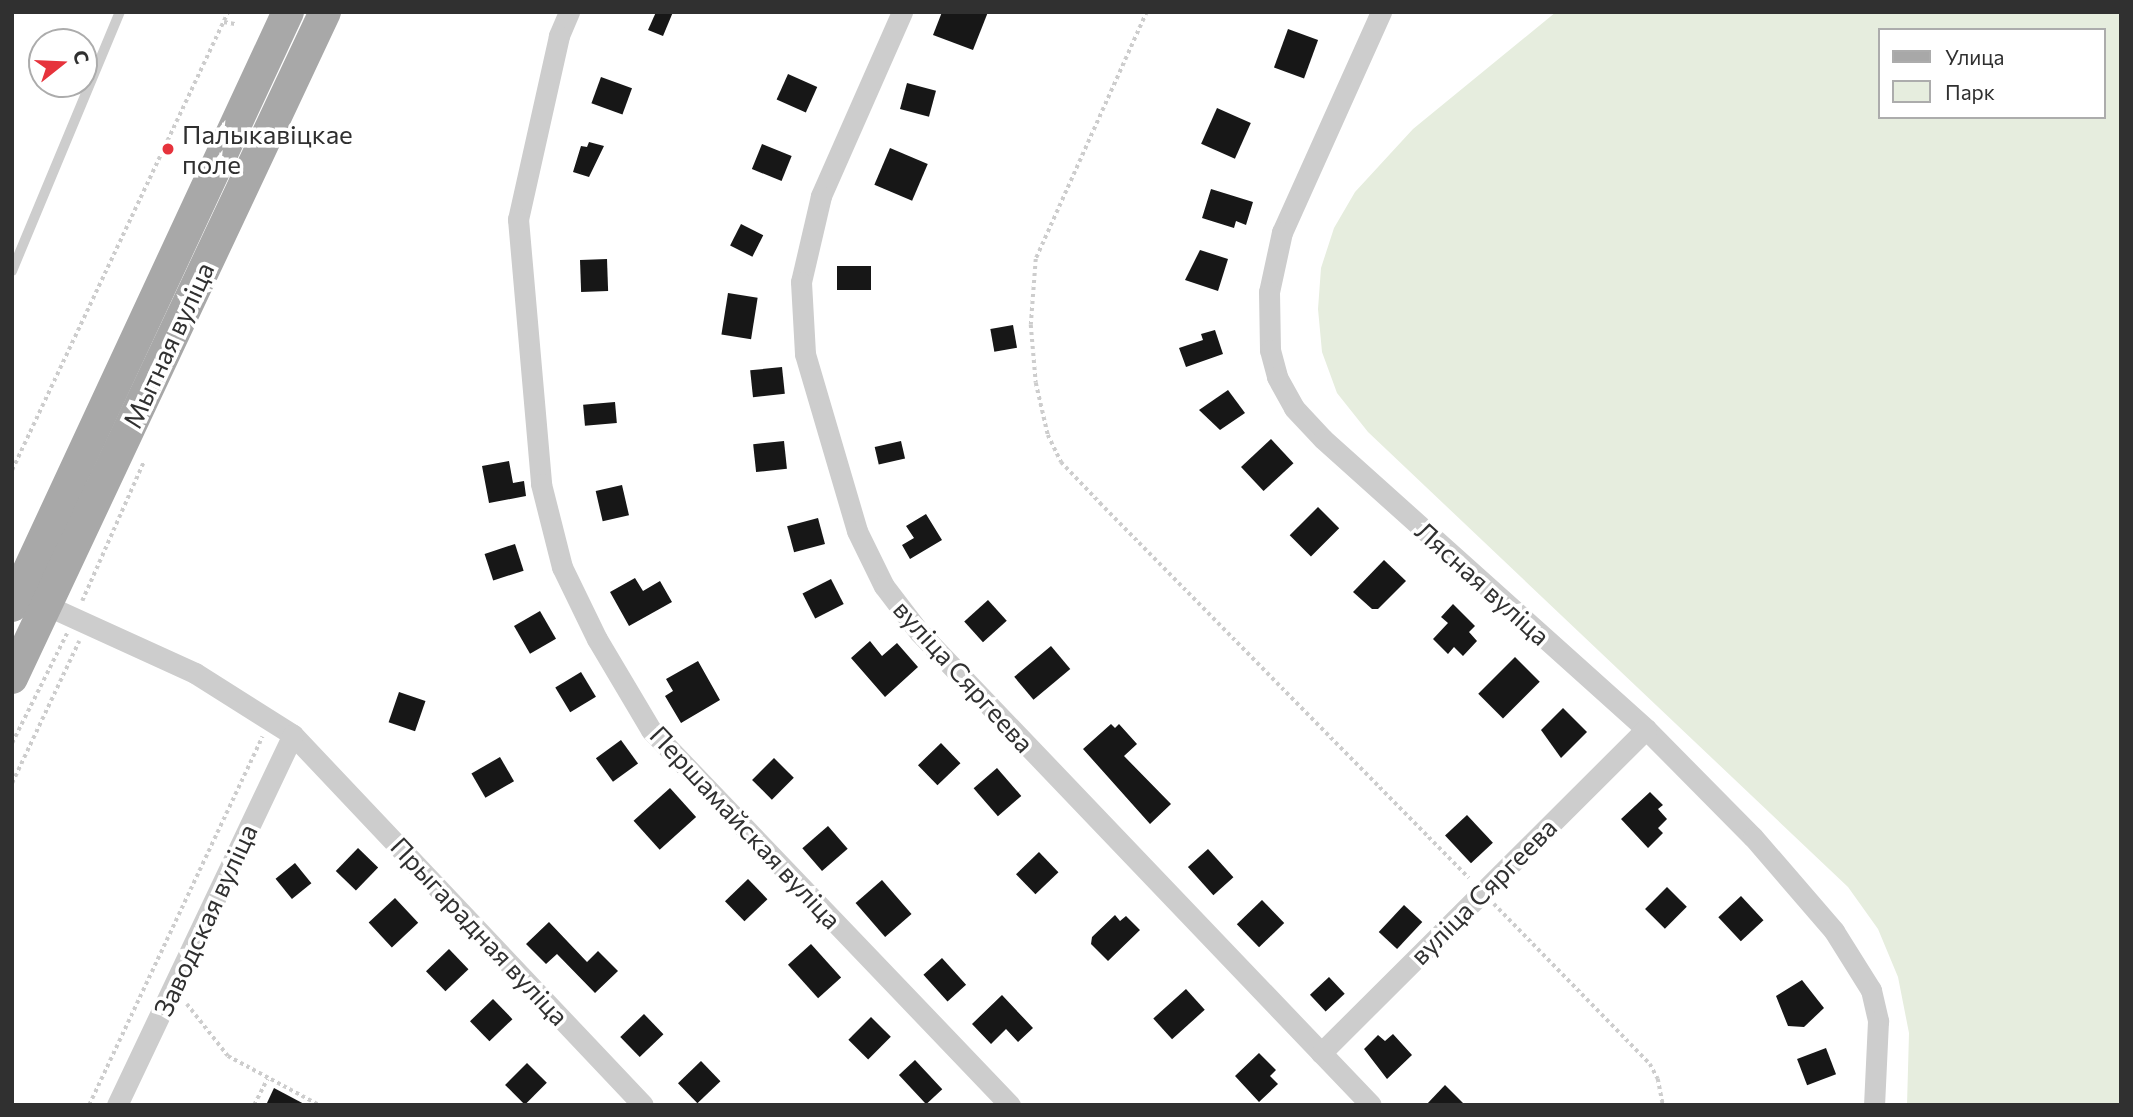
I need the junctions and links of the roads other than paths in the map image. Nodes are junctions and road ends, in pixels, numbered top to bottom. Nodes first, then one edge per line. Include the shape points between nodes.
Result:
1 (120, 12) edge
2 (288, 12) edge
3 (325, 12) edge
4 (569, 12) edge
5 (902, 12) edge
6 (1381, 12) edge
7 (12, 271) edge
8 (22, 599) edge
9 (12, 678) edge
10 (1646, 729) junction
11 (293, 735) junction
12 (1321, 1053) junction
13 (117, 1105) edge
14 (643, 1105) edge
15 (1010, 1105) edge
16 (1371, 1105) edge
17 (1874, 1105) edge

1 - 7 lane
2 - 8 main road, Мытная вуліца
3 - 8 main road, Мытная вуліца
4 - 15 street, Першамайская вуліца via 518,219 541,484 562,567 597,639 651,730
5 - 12 street, вуліца Сяргеева via 821,196 801,282 805,354 857,531 902,613
6 - 10 street, Лясная вуліца via 1282,232 1269,292 1270,350 1277,377 1294,408 1323,439
8 - 9 main road, Мытная вуліца
8 - 11 street, Прыгарадная вуліца via 195,673
10 - 12 street, вуліца Сяргеева
10 - 17 street, Лясная вуліца via 1753,837 1862,969 1878,1021
11 - 13 street, Заводская вуліца
11 - 14 street, Прыгарадная вуліца
12 - 16 street, вуліца Сяргеева

